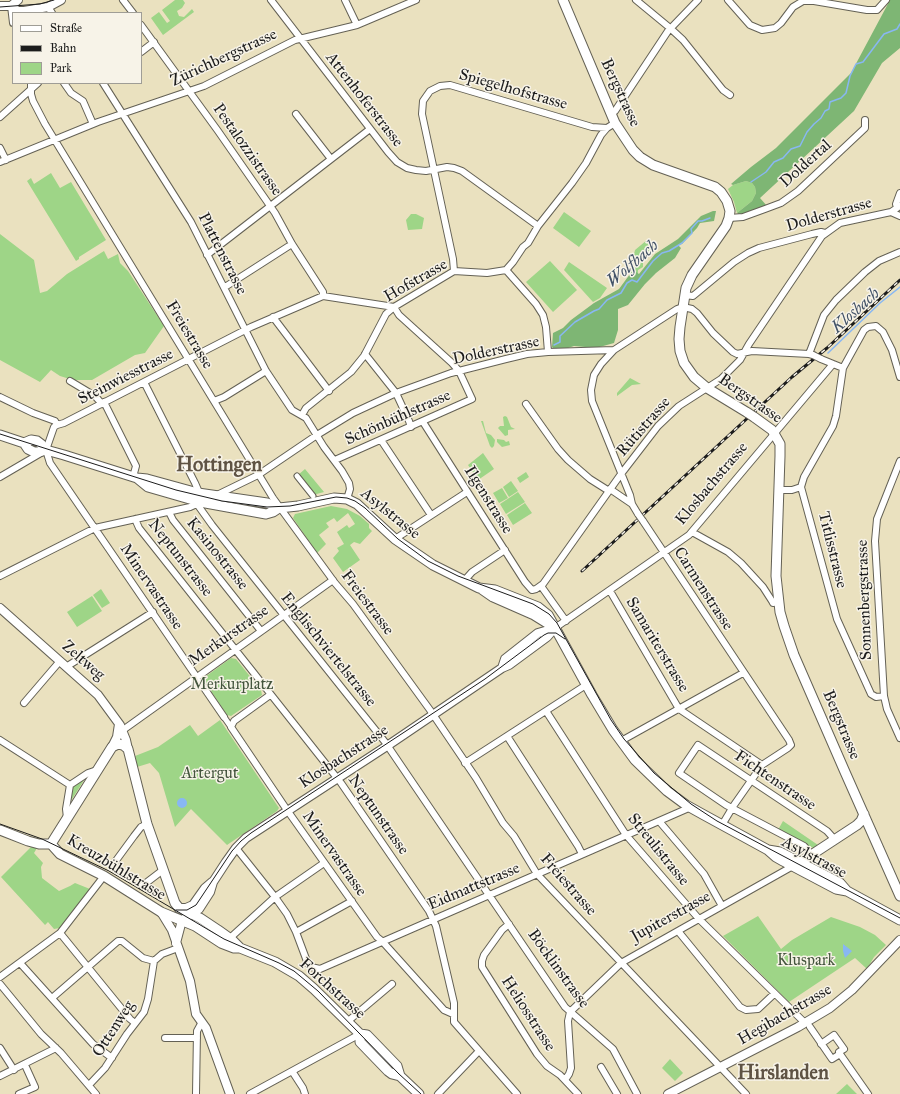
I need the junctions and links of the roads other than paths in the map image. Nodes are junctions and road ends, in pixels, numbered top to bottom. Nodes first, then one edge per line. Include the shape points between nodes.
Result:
1 (61, 0) edge
2 (123, 0) edge
3 (271, 0) edge
4 (345, 0) edge
5 (416, 0) edge
6 (563, 0) edge
7 (636, 0) edge
8 (698, 0) edge
9 (728, 0) edge
10 (886, 0) edge
11 (14, 3) edge
12 (0, 6) edge
13 (50, 10) edge
14 (132, 12) edge
15 (357, 24) junction
16 (142, 26) edge
17 (670, 28) junction
18 (300, 39) junction
19 (154, 42) junction
20 (142, 51) edge
21 (65, 84) edge
22 (104, 84) edge
23 (31, 86) edge
24 (189, 91) junction
25 (730, 95) dead end
26 (123, 113) junction
27 (296, 114) dead end
28 (0, 118) edge
29 (865, 120) dead end
30 (611, 122) junction
31 (93, 124) junction
32 (370, 129) junction
33 (55, 140) junction
34 (0, 148) edge
35 (331, 160) junction
36 (3, 161) edge
37 (434, 169) junction
38 (900, 193) edge
39 (270, 206) junction
40 (899, 207) edge
41 (891, 212) junction
42 (900, 216) edge
43 (729, 218) junction
44 (538, 226) junction
45 (824, 233) junction
46 (292, 244) junction
47 (900, 252) edge
48 (208, 255) junction
49 (506, 270) junction
50 (454, 271) junction
51 (225, 287) junction
52 (684, 295) junction
53 (324, 296) junction
54 (394, 307) junction
55 (683, 307) junction
56 (273, 318) junction
57 (245, 330) junction
58 (614, 350) junction
59 (548, 352) junction
60 (744, 352) junction
61 (364, 354) junction
62 (811, 355) junction
63 (188, 359) junction
64 (833, 364) junction
65 (843, 368) junction
66 (266, 371) junction
67 (459, 372) junction
68 (900, 377) edge
69 (70, 382) dead end
70 (144, 382) junction
71 (707, 388) junction
72 (329, 391) junction
73 (396, 393) junction
74 (0, 397) edge
75 (214, 401) junction
76 (103, 403) junction
77 (526, 404) dead end
78 (302, 415) junction
79 (423, 422) junction
80 (57, 425) junction
81 (411, 427) junction
82 (774, 433) junction
83 (0, 435) edge
84 (317, 435) junction
85 (381, 440) junction
86 (46, 450) junction
87 (335, 460) junction
88 (900, 461) edge
89 (621, 474) junction
90 (258, 475) junction
91 (297, 476) dead end
92 (0, 477) edge
93 (135, 478) junction
94 (801, 486) junction
95 (610, 490) junction
96 (779, 490) junction
97 (467, 492) junction
98 (214, 496) junction
99 (313, 496) dead end
100 (347, 499) junction
101 (198, 500) junction
102 (632, 504) junction
103 (279, 508) junction
104 (169, 512) junction
105 (431, 515) junction
106 (135, 519) junction
107 (95, 528) junction
108 (692, 532) junction
109 (395, 539) junction
110 (504, 550) junction
111 (664, 553) junction
112 (0, 576) edge
113 (333, 580) junction
114 (464, 582) junction
115 (541, 586) junction
116 (534, 590) joint
117 (610, 591) junction
118 (778, 602) junction
119 (0, 608) edge
120 (153, 612) junction
121 (284, 615) junction
122 (566, 621) junction
123 (555, 628) junction
124 (261, 631) junction
125 (235, 650) junction
126 (63, 664) junction
127 (743, 672) junction
128 (197, 677) junction
129 (586, 685) junction
130 (270, 695) junction
131 (884, 696) junction
132 (24, 703) dead end
133 (679, 709) junction
134 (546, 711) junction
135 (433, 714) junction
136 (224, 717) joint
137 (121, 727) junction
138 (231, 727) junction
139 (507, 736) junction
140 (900, 738) edge
141 (0, 740) edge
142 (621, 741) junction
143 (387, 746) junction
144 (112, 747) junction
145 (128, 749) junction
146 (465, 763) junction
147 (762, 765) junction
148 (97, 770) junction
149 (337, 778) junction
150 (751, 780) junction
151 (70, 786) junction
152 (692, 807) junction
153 (732, 808) junction
154 (287, 810) junction
155 (864, 814) junction
156 (67, 818) junction
157 (659, 820) junction
158 (147, 824) junction
159 (722, 825) junction
160 (857, 825) junction
161 (0, 830) edge
162 (870, 830) junction
163 (626, 835) junction
164 (835, 840) junction
165 (51, 844) junction
166 (236, 848) junction
167 (582, 854) junction
168 (812, 855) junction
169 (324, 863) junction
170 (797, 864) junction
171 (112, 866) dead end
172 (163, 870) junction
173 (537, 874) junction
174 (104, 876) junction
175 (213, 882) junction
176 (142, 886) dead end
177 (489, 894) junction
178 (900, 896) edge
179 (275, 897) junction
180 (352, 901) junction
181 (722, 906) junction
182 (179, 908) junction
183 (161, 912) junction
184 (187, 917) junction
185 (434, 918) junction
186 (699, 919) junction
187 (900, 920) edge
188 (509, 924) junction
189 (194, 926) joint
190 (678, 931) junction
191 (296, 932) junction
192 (60, 933) junction
193 (230, 938) junction
194 (900, 940) edge
195 (382, 941) junction
196 (177, 945) junction
197 (240, 948) junction
198 (154, 961) junction
199 (20, 963) junction
200 (621, 963) junction
201 (88, 967) junction
202 (0, 977) edge
203 (0, 984) edge
204 (392, 984) dead end
205 (774, 994) junction
206 (52, 998) junction
207 (570, 1012) junction
208 (453, 1014) junction
209 (202, 1022) junction
210 (347, 1022) junction
211 (135, 1023) junction
212 (807, 1025) junction
213 (360, 1034) junction
214 (165, 1038) dead end
215 (197, 1038) junction
216 (821, 1044) junction
217 (0, 1048) edge
218 (56, 1048) junction
219 (479, 1051) junction
220 (840, 1054) junction
221 (112, 1058) junction
222 (25, 1064) junction
223 (602, 1067) dead end
224 (720, 1067) junction
225 (14, 1070) junction
226 (292, 1071) junction
227 (0, 1076) edge
228 (565, 1080) junction
229 (89, 1086) junction
230 (19, 1094) edge
231 (96, 1094) edge
232 (196, 1094) edge
233 (230, 1094) edge
234 (250, 1094) edge
235 (305, 1094) edge
236 (419, 1094) edge
237 (438, 1094) edge
238 (517, 1094) edge
239 (578, 1094) edge
240 (617, 1094) edge
241 (638, 1094) edge
242 (668, 1094) edge
243 (746, 1094) edge
244 (868, 1094) edge

1 - 13 street
2 - 14 street
3 - 18 street, Attenhoferstrasse
4 - 15 street
5 - 15 street, Zürichbergstrasse
6 - 30 main road, Bergstrasse
7 - 17 street
8 - 17 street
9 - 10 street via 750,25 762,30 775,28 793,7 803,1 877,10
11 - 12 street
11 - 13 street via 18,11
15 - 18 street, Zürichbergstrasse
16 - 19 street, Pestalozzistrasse
17 - 25 street
17 - 30 street
18 - 24 street, Zürichbergstrasse via 288,42 224,76
18 - 32 street, Attenhoferstrasse
19 - 20 street
19 - 24 street, Pestalozzistrasse
21 - 31 street via 82,101
22 - 26 street, Plattenstrasse
23 - 28 street
23 - 33 street, Freiestrasse via 33,101
24 - 26 street, Zürichbergstrasse
24 - 39 street, Pestalozzistrasse
26 - 31 street, Zürichbergstrasse
26 - 48 street, Plattenstrasse via 191,222
27 - 35 street
29 - 43 street, Doldertal via 865,128 798,191 781,203 743,217
30 - 37 street, Spiegelhofstrasse via 592,126 450,85 440,86 427,94 422,109
30 - 43 main road, Bergstrasse via 632,150 644,160 709,184 721,192 729,207
30 - 44 street via 572,183
31 - 33 street, Zürichbergstrasse
32 - 35 street
32 - 37 street, Attenhoferstrasse via 397,162 416,170
33 - 36 street, Zürichbergstrasse
33 - 63 street, Freiestrasse
34 - 36 street
35 - 39 street
37 - 44 street, Attenhoferstrasse via 446,167 462,171
37 - 50 street, Spiegelhofstrasse
38 - 40 street via 896,204
39 - 46 street, Pestalozzistrasse
39 - 48 street
40 - 41 street, Dolderstrasse
41 - 42 street
41 - 45 street, Dolderstrasse via 840,223
43 - 52 main road, Bergstrasse via 688,281
44 - 49 street via 528,244
45 - 52 street, Dolderstrasse via 759,248 734,262 693,296
45 - 60 street, Rütistrasse
46 - 51 street
46 - 53 street, Pestalozzistrasse
47 - 62 street via 878,262 836,300 824,315
48 - 51 street, Plattenstrasse
49 - 50 street, Hofstrasse via 487,273
49 - 59 street via 543,315
50 - 54 street, Hofstrasse
51 - 57 street, Plattenstrasse
52 - 55 main road, Bergstrasse
53 - 54 street
53 - 56 street, Steinwiesstrasse
54 - 61 street, Hofstrasse via 386,314
54 - 67 street via 399,315
55 - 58 street
55 - 60 street via 697,313 734,353
55 - 71 main road, Bergstrasse via 680,351 688,370
56 - 57 street, Steinwiesstrasse
56 - 72 street
57 - 63 street, Steinwiesstrasse
57 - 66 street, Plattenstrasse
58 - 59 street, Dolderstrasse
58 - 89 street, Carmenstrasse via 597,369 591,390 595,411
59 - 67 street, Dolderstrasse via 506,359
60 - 62 street
60 - 71 street, Rütistrasse via 740,360 721,379
61 - 72 street, Hofstrasse via 347,376
61 - 73 street
62 - 64 street, bridge
63 - 70 street, Steinwiesstrasse
63 - 75 street, Freiestrasse
64 - 65 street
64 - 82 street, Klosbachstrasse
65 - 68 street via 864,330 876,326 884,332
65 - 94 street via 833,426
66 - 75 street
66 - 78 street, Plattenstrasse via 292,410
67 - 73 street, Dolderstrasse
67 - 79 street, Schönbühlstrasse via 472,397 471,401
69 - 76 street
70 - 76 street, Steinwiesstrasse
70 - 101 street, Englischviertelstrasse via 195,483
71 - 82 main road, Bergstrasse via 751,415
71 - 89 street, Rütistrasse via 671,412
72 - 78 street, Hofstrasse via 306,408
73 - 81 street
73 - 84 street, Dolderstrasse via 353,413
74 - 80 street via 55,421
75 - 90 street, Freiestrasse
76 - 80 street, Steinwiesstrasse
76 - 93 street via 136,466
77 - 95 street via 568,460 590,479
78 - 84 street, Plattenstrasse
79 - 81 street, Schönbühlstrasse
79 - 97 street, Ilgenstrasse
80 - 86 street
81 - 85 street, Schönbühlstrasse
82 - 96 main road, Bergstrasse via 779,441 780,451
82 - 108 street, Klosbachstrasse
83 - 86 main road via 24,443 37,441
84 - 87 street, Asylstrasse
84 - 90 street, Dolderstrasse
85 - 87 street, Schönbühlstrasse
85 - 105 street
86 - 92 street
86 - 93 main road
86 - 107 street, Minervastrasse via 50,463
87 - 100 street, Asylstrasse via 349,483
88 - 131 street, Sonnenbergstrasse via 877,519 875,541
89 - 95 street, Rütistrasse
89 - 102 street, Carmenstrasse
90 - 98 street, Dolderstrasse
90 - 103 street, Freiestrasse
91 - 99 street
93 - 101 main road via 147,479
94 - 96 street via 792,490
94 - 131 street, Titlisstrasse via 837,619 871,694 876,697
95 - 102 street
95 - 115 street, Rütistrasse
96 - 118 main road, Bergstrasse via 776,567
97 - 105 street
97 - 110 street, Ilgenstrasse
98 - 101 main road
98 - 103 main road via 267,503
100 - 103 main road via 334,498
100 - 109 main road, Asylstrasse via 362,507
101 - 103 main road via 266,514
101 - 104 street
101 - 121 street, Englischviertelstrasse via 212,525
102 - 111 street, Carmenstrasse, bridge
103 - 113 street, Freiestrasse
104 - 106 street
104 - 124 street, Kasinostrasse
105 - 109 street
106 - 107 street
106 - 125 street, Neptunstrasse via 139,528
107 - 112 street
107 - 120 street, Minervastrasse
108 - 111 street, Klosbachstrasse
108 - 118 street via 728,552 763,587 772,601
109 - 114 main road, Asylstrasse via 433,566
110 - 114 street via 472,572
110 - 116 street, Ilgenstrasse via 525,582
111 - 117 street, Klosbachstrasse
111 - 127 street, Carmenstrasse
113 - 121 street, Merkurstrasse
113 - 135 street, Freiestrasse
114 - 123 main road, Asylstrasse via 534,615
115 - 116 street, Rütistrasse
115 - 122 street
117 - 122 street, Klosbachstrasse
117 - 133 street, Samariterstrasse
118 - 155 main road, Bergstrasse via 794,655
119 - 126 street, Zeltweg
120 - 126 street
120 - 128 street, Minervastrasse
121 - 124 street, Merkurstrasse
121 - 143 street, Englischviertelstrasse
122 - 123 street, Klosbachstrasse
123 - 129 main road, Asylstrasse
123 - 135 street, Klosbachstrasse via 509,665
124 - 125 street, Merkurstrasse
125 - 128 street, Merkurstrasse
125 - 130 street, Neptunstrasse
126 - 132 street
126 - 137 street, Zeltweg via 98,695
127 - 133 street
127 - 147 street, Carmenstrasse via 791,745
128 - 136 street, Minervastrasse
128 - 137 street, Merkurstrasse
129 - 134 street
129 - 142 main road, Asylstrasse
130 - 138 street via 234,721
130 - 149 street, Neptunstrasse
131 - 140 street, Sonnenbergstrasse
133 - 142 street
133 - 147 street, Samariterstrasse
134 - 139 street
134 - 163 street, Streulistrasse
135 - 143 street, Klosbachstrasse
135 - 146 street, Freiestrasse
136 - 138 street, Minervastrasse
137 - 144 street
137 - 145 street, Zeltweg
138 - 154 street, Minervastrasse
139 - 146 street
139 - 167 street
141 - 151 street
142 - 152 main road, Asylstrasse via 655,780
143 - 149 street, Klosbachstrasse
143 - 177 street, Englischviertelstrasse
144 - 145 main road via 121,744
144 - 148 main road
145 - 158 main road, Zeltweg
146 - 173 street, Freiestrasse
147 - 150 street
148 - 151 street via 88,773
148 - 156 main road
149 - 154 street, Klosbachstrasse
149 - 185 street, Neptunstrasse
150 - 153 street
150 - 153 street, Fichtenstrasse via 700,746 679,773
150 - 164 street, Fichtenstrasse via 828,832
151 - 156 street
152 - 157 street, Eidmattstrasse
152 - 159 main road, Asylstrasse
153 - 159 street
153 - 168 street via 804,846
154 - 166 street, Klosbachstrasse via 251,834
154 - 169 street, Minervastrasse
155 - 160 main road, Jupiterstrasse
155 - 162 main road, Bergstrasse
156 - 165 main road
157 - 163 street, Eidmattstrasse
157 - 181 street via 704,874
158 - 171 street via 138,831
158 - 172 main road, Zeltweg
159 - 170 main road, Asylstrasse via 768,850 780,852
160 - 162 main road
160 - 164 main road, Jupiterstrasse
161 - 165 main road, Kreuzbühlstrasse via 28,842
162 - 178 main road, Bergstrasse
163 - 167 street, Eidmattstrasse
163 - 186 street, Streulistrasse
164 - 168 main road, Jupiterstrasse
165 - 174 main road, Kreuzbühlstrasse via 60,854
166 - 175 street, Klosbachstrasse
166 - 179 street
167 - 173 street, Eidmattstrasse
168 - 170 main road, Jupiterstrasse
169 - 179 street
169 - 180 street, Minervastrasse
170 - 181 street, Jupiterstrasse
170 - 187 main road, Asylstrasse via 840,884 847,891
172 - 176 street
172 - 182 main road, Zeltweg
173 - 177 street, Eidmattstrasse
173 - 200 street, Freiestrasse
174 - 183 main road, Kreuzbühlstrasse
174 - 192 street
175 - 182 street, Klosbachstrasse via 205,888 193,905
175 - 184 street, Klosbachstrasse via 210,892 199,908
177 - 185 street, Eidmattstrasse
177 - 188 street, Böcklinstrasse
179 - 191 street
179 - 193 street
180 - 191 street
180 - 195 street, Minervastrasse
181 - 186 street, Jupiterstrasse
182 - 184 main road, Forchstrasse
183 - 184 main road, Kreuzbühlstrasse
183 - 196 street
184 - 189 main road, Kreuzbühlstrasse
184 - 193 main road, Forchstrasse
184 - 196 street via 180,927
185 - 195 street, Eidmattstrasse
185 - 208 street, Neptunstrasse via 454,1003
186 - 190 street, Jupiterstrasse
186 - 205 street, Streulistrasse
188 - 207 street, Böcklinstrasse
188 - 228 street, Heliosstrasse via 484,955 484,970 537,1054
189 - 197 main road, Forchstrasse via 221,943
190 - 200 street, Jupiterstrasse
190 - 205 street via 740,1007 746,1010 758,1008
191 - 195 street, Eidmattstrasse via 308,964 320,969
192 - 199 street
192 - 201 street
193 - 197 main road, Forchstrasse
194 - 212 street, Hegibachstrasse via 845,997
195 - 208 street, Minervastrasse via 444,1010
196 - 198 street
196 - 209 street via 190,981 196,1014
197 - 210 main road, Forchstrasse via 275,962 299,976
198 - 201 street via 143,958 120,940
198 - 211 street, Ottenweg via 145,1009
199 - 202 street
199 - 206 street
200 - 207 street, Jupiterstrasse
200 - 224 street, Freiestrasse
201 - 206 street
201 - 211 street
203 - 218 street via 41,1034
204 - 210 street
205 - 212 street, Streulistrasse
206 - 221 street via 93,1044
207 - 228 street via 568,1021 571,1068
207 - 241 street, Böcklinstrasse via 613,1049
208 - 219 street, Minervastrasse via 456,1025
209 - 215 street via 197,1031
209 - 233 street
210 - 213 main road, Forchstrasse
211 - 221 street, Ottenweg
212 - 216 street, Streulistrasse
212 - 224 street, Hegibachstrasse
213 - 226 street
213 - 236 main road, Forchstrasse via 368,1036 397,1066 400,1076
214 - 215 street
215 - 232 street
216 - 220 street, Streulistrasse via 832,1059
216 - 220 street via 834,1035 844,1049 839,1052
217 - 225 street
218 - 222 street
218 - 229 street
219 - 237 street
219 - 238 street, Minervastrasse
220 - 244 street
221 - 229 street, Ottenweg
222 - 225 street
222 - 230 street via 35,1086
223 - 240 street
224 - 242 street, Hegibachstrasse
224 - 243 street, Freiestrasse
225 - 227 street
226 - 234 street
226 - 235 street
228 - 239 street, Heliosstrasse
229 - 231 street

